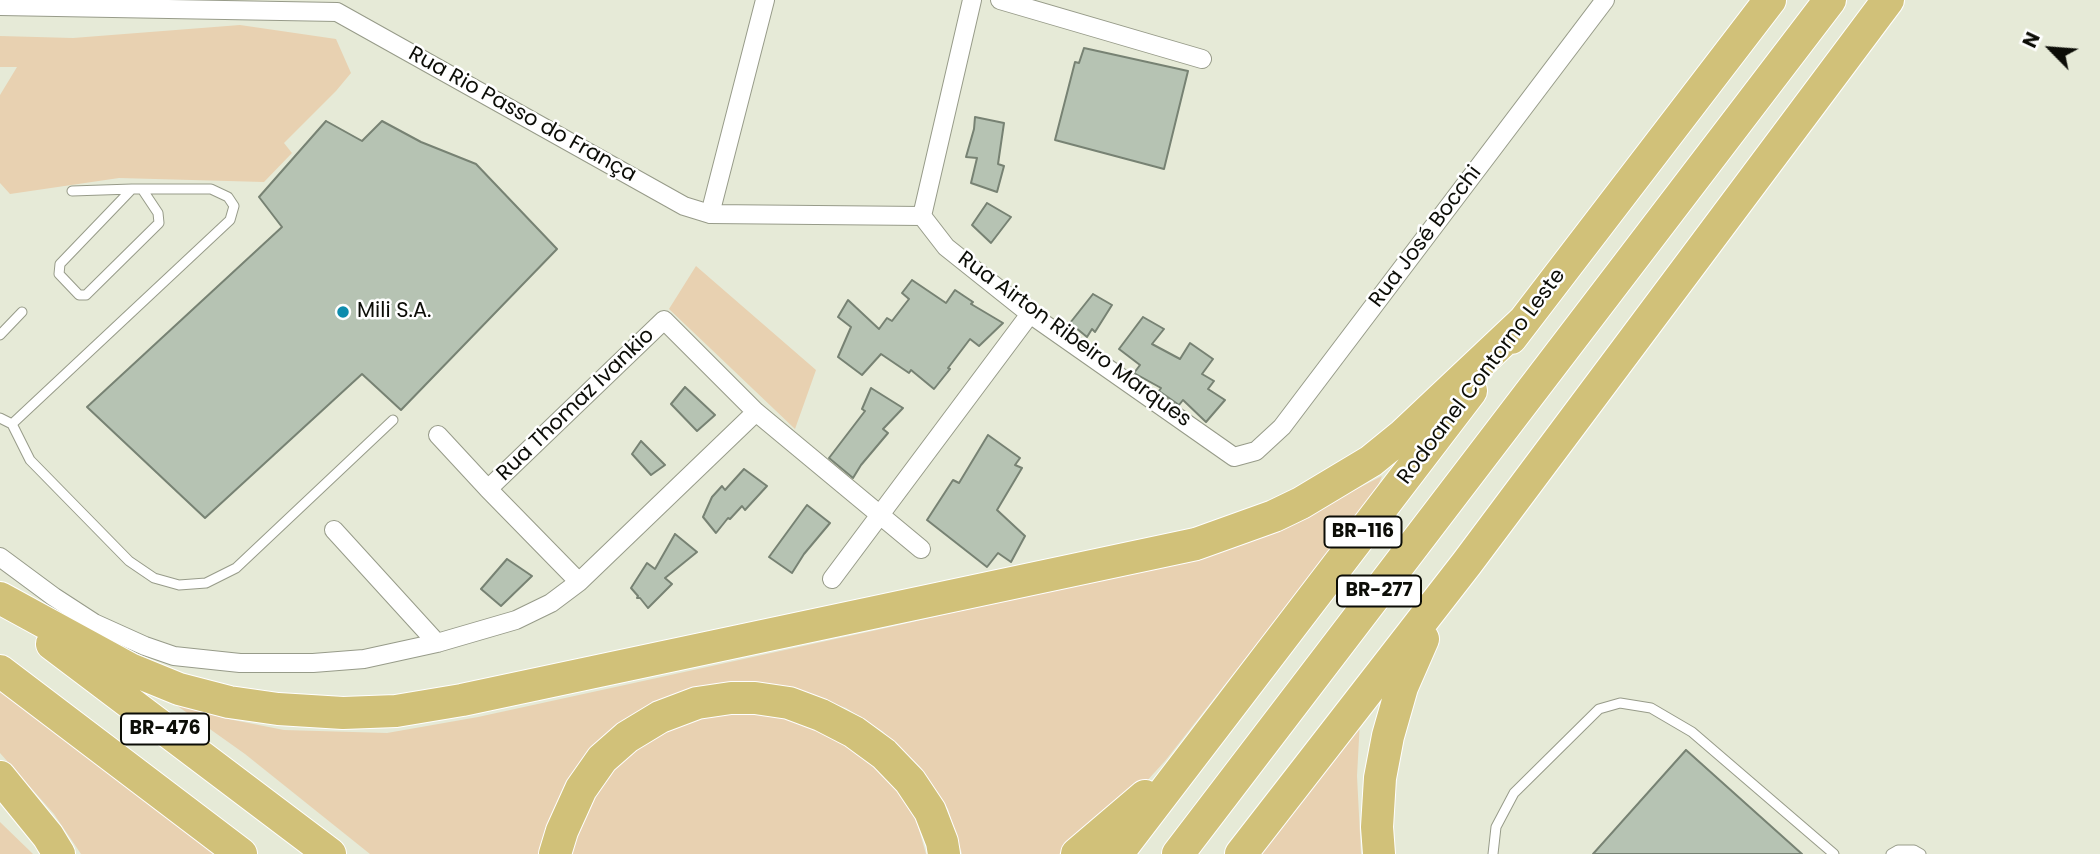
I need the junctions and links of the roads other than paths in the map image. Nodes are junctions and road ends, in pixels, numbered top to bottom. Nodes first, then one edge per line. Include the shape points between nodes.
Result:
1 (765, 0) edge
2 (972, 0) edge
3 (1000, 0) edge
4 (1605, 0) edge
5 (1770, 0) edge
6 (1830, 0) edge
7 (1888, 0) edge
8 (0, 6) edge
9 (338, 6) edge
10 (1202, 59) dead end
11 (137, 189) junction
12 (72, 191) dead end
13 (710, 214) junction
14 (922, 215) junction
15 (22, 312) dead end
16 (1030, 314) junction
17 (1523, 322) junction
18 (0, 335) edge
19 (756, 412) junction
20 (0, 418) edge
21 (393, 420) dead end
22 (12, 424) junction
23 (438, 435) dead end
24 (1234, 457) joint
25 (488, 489) junction
26 (880, 514) junction
27 (334, 530) dead end
28 (921, 549) dead end
29 (0, 557) edge
30 (1467, 563) junction
31 (832, 579) dead end
32 (579, 582) junction
33 (0, 598) edge
34 (0, 605) edge
35 (437, 643) junction
36 (0, 671) edge
37 (1203, 742) junction
38 (1255, 754) junction
39 (0, 777) edge
40 (59, 854) edge
41 (241, 854) edge
42 (330, 854) edge
43 (555, 854) edge
44 (944, 854) edge
45 (1077, 854) edge
46 (1117, 854) edge
47 (1178, 854) edge
48 (1198, 854) edge
49 (1241, 854) edge
50 (1379, 854) edge
51 (1493, 854) edge
52 (1833, 854) edge
53 (1891, 854) edge
54 (1921, 854) edge

1 - 13 street
2 - 14 street
3 - 10 street
4 - 24 street, Rua José Bocchi via 1282,427 1256,451
5 - 17 highway, Rodoanel Contorno Leste / BR-116
6 - 38 highway, BR-277
7 - 30 highway
8 - 9 street
9 - 13 street, Rua Rio Passo do França via 651,187
11 - 11 lane via 60,264 59,274 79,295 86,295 159,223 158,213
11 - 12 lane
11 - 22 lane via 211,189 228,197 234,206 230,220
13 - 14 street
14 - 16 street, Rua Airton Ribeiro Marques via 946,247
15 - 18 lane
16 - 24 street, Rua Airton Ribeiro Marques
16 - 26 street
17 - 33 highway via 1371,461 1274,516 1196,544 462,699 344,713 229,702 130,669
17 - 37 highway, Rodoanel Contorno Leste / BR-116
19 - 25 street, Rua Thomaz Ivankio via 664,320
19 - 26 street
19 - 32 street
20 - 22 lane
21 - 22 lane via 236,568 205,583 179,585 154,578 129,561 30,460
23 - 25 street
25 - 32 street
26 - 28 street
26 - 31 street
27 - 35 street
29 - 35 street via 94,623 174,656 240,663 313,663 364,659
30 - 49 highway
30 - 50 highway via 1424,637 1402,687 1380,778
32 - 35 street via 551,603 516,620
34 - 42 highway, BR-476
36 - 41 highway
37 - 45 highway, BR-116
37 - 46 highway, Rodoanel Contorno Leste
38 - 47 highway, BR-277
38 - 48 highway
39 - 40 highway
43 - 44 highway via 581,789 602,759 660,717 697,703 731,698 789,703 854,732 910,781 929,811
51 - 52 lane via 1496,827 1514,793 1599,709 1620,703 1651,708 1692,732
53 - 54 lane via 1914,850

